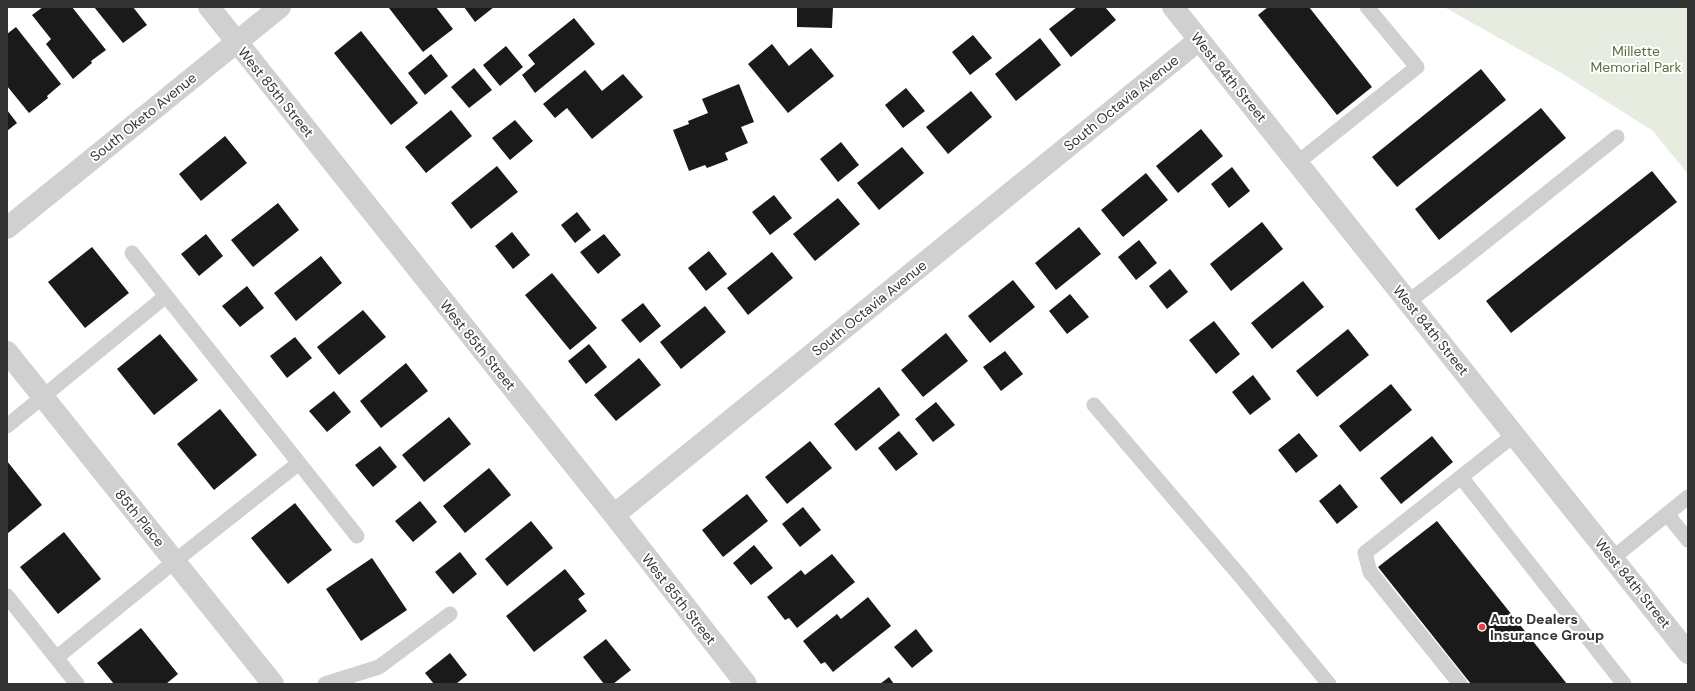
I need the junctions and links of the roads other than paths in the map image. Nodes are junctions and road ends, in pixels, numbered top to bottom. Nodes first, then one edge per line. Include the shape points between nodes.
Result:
1 (209, 7) edge
2 (280, 7) edge
3 (1174, 7) edge
4 (1367, 7) edge
5 (1199, 40) junction
6 (236, 42) junction
7 (1617, 137) dead end
8 (1297, 162) junction
9 (7, 228) edge
10 (132, 253) dead end
11 (166, 296) junction
12 (1408, 302) junction
13 (7, 352) edge
14 (43, 396) junction
15 (1094, 405) dead end
16 (7, 426) edge
17 (1514, 435) junction
18 (299, 463) junction
19 (1461, 477) junction
20 (1688, 497) edge
21 (1667, 514) junction
22 (614, 515) junction
23 (357, 536) dead end
24 (1688, 540) edge
25 (1613, 558) junction
26 (175, 561) junction
27 (7, 596) edge
28 (450, 614) dead end
29 (1688, 653) edge
30 (56, 658) junction
31 (77, 684) edge
32 (273, 684) edge
33 (325, 684) edge
34 (746, 684) edge
35 (1329, 684) edge
36 (1460, 684) edge
37 (1624, 684) edge

1 - 6 street, West 85th Street
2 - 6 street, South Oketo Avenue
3 - 5 street, West 84th Street
4 - 8 lane via 1417,67
5 - 8 street, West 84th Street
5 - 22 street, South Octavia Avenue
6 - 9 street, South Oketo Avenue
6 - 22 street, West 85th Street
7 - 12 lane
8 - 12 street, West 84th Street
10 - 11 lane
11 - 14 lane
11 - 18 lane
12 - 17 street, West 84th Street
13 - 14 street, 85th Place
14 - 16 lane
14 - 26 street, 85th Place
15 - 35 lane
17 - 19 lane
17 - 25 street, West 84th Street
18 - 23 lane
18 - 26 lane
19 - 36 lane via 1365,553 1370,572
19 - 37 lane
20 - 21 lane
21 - 24 lane
21 - 25 lane
22 - 34 street, West 85th Street
25 - 29 street, West 84th Street
26 - 30 lane
26 - 32 street, 85th Place
27 - 30 lane
28 - 33 lane via 379,667
30 - 31 lane

